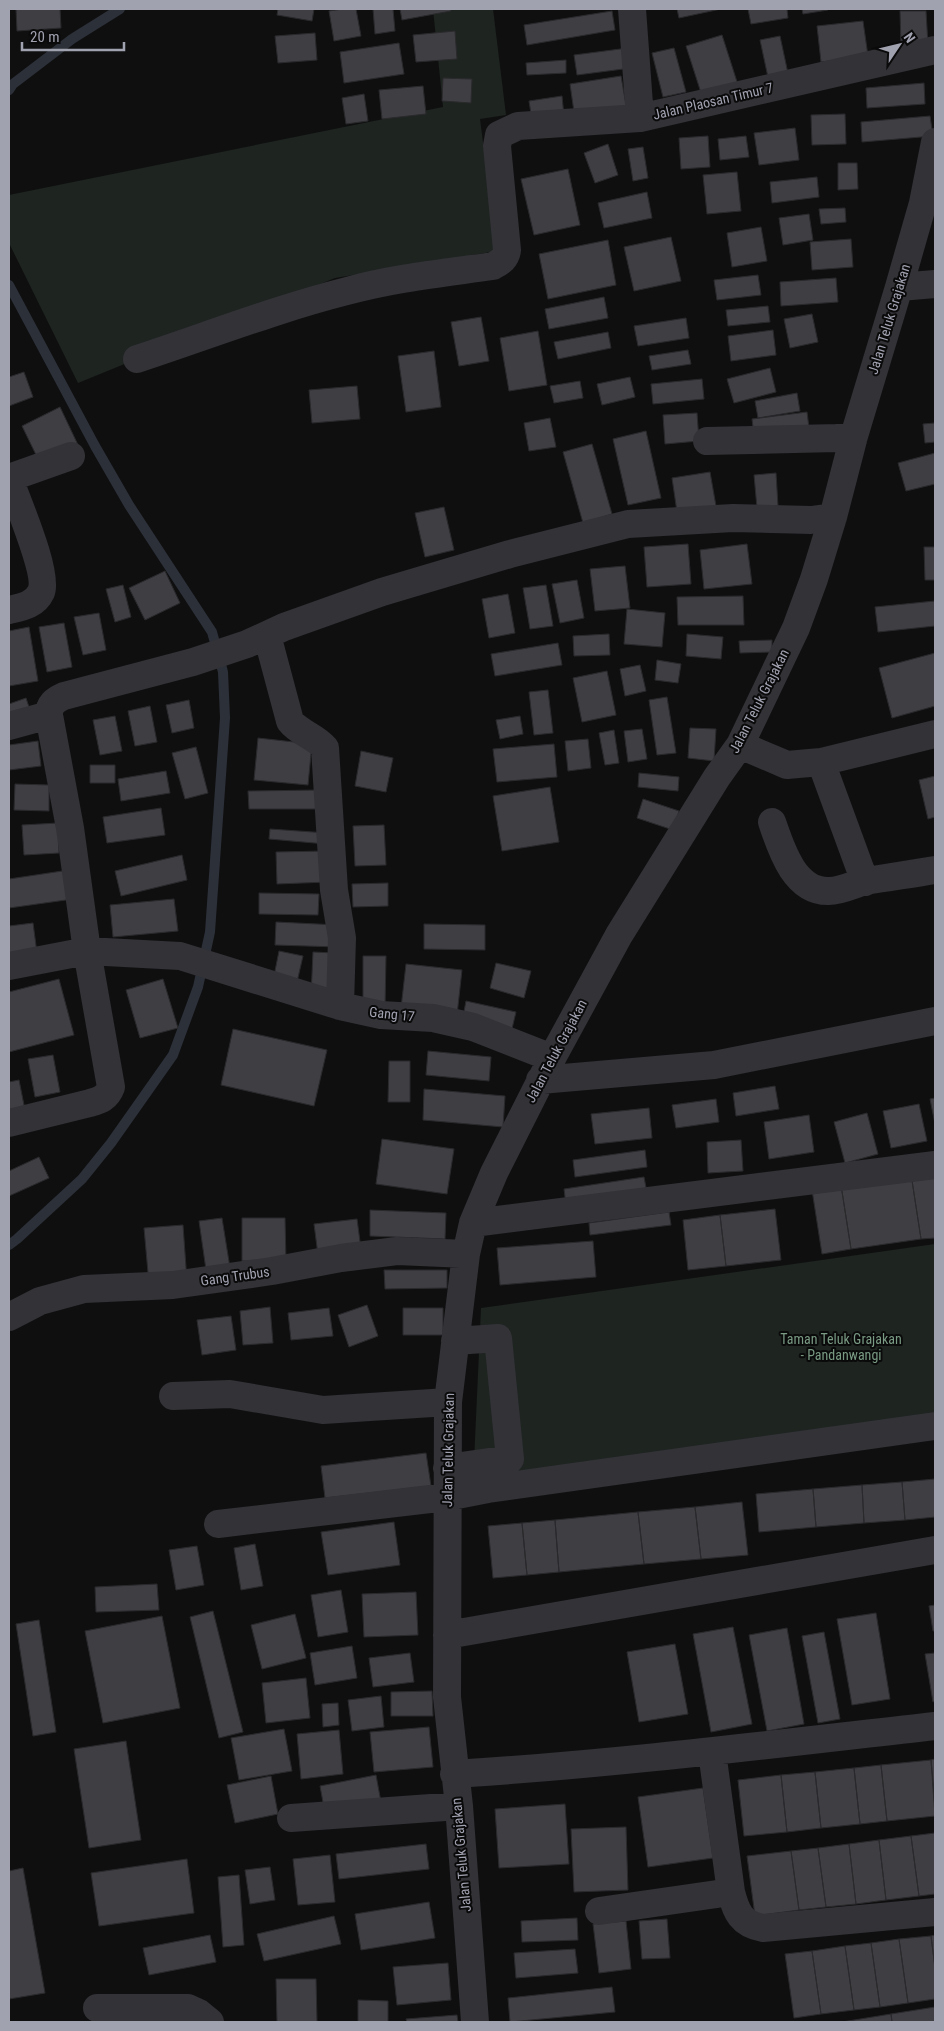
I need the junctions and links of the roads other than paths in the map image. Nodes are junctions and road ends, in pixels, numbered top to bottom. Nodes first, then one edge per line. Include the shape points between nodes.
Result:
1 (632, 9) edge
2 (935, 50) edge
3 (640, 118) junction
4 (935, 142) edge
5 (929, 203) edge
6 (935, 284) edge
7 (899, 287) junction
8 (137, 359) dead end
9 (854, 436) junction
10 (707, 441) dead end
11 (71, 456) dead end
12 (9, 478) edge
13 (833, 518) junction
14 (9, 610) edge
15 (257, 640) junction
16 (49, 715) junction
17 (9, 726) edge
18 (935, 734) edge
19 (740, 745) junction
20 (821, 762) junction
21 (772, 822) dead end
22 (935, 870) edge
23 (865, 882) junction
24 (87, 950) junction
25 (9, 966) edge
26 (340, 1006) junction
27 (935, 1021) edge
28 (546, 1069) junction
29 (9, 1123) edge
30 (935, 1165) edge
31 (473, 1223) junction
32 (466, 1254) junction
33 (9, 1317) edge
34 (455, 1341) junction
35 (173, 1396) dead end
36 (448, 1402) junction
37 (935, 1426) edge
38 (447, 1468) junction
39 (447, 1497) junction
40 (218, 1524) dead end
41 (935, 1550) edge
42 (448, 1635) junction
43 (935, 1726) edge
44 (712, 1752) junction
45 (454, 1774) junction
46 (458, 1806) junction
47 (291, 1818) dead end
48 (730, 1892) junction
49 (599, 1911) dead end
50 (935, 1912) edge
51 (97, 2008) dead end
52 (210, 2022) edge
53 (475, 2022) edge

1 - 3 street
2 - 3 street, Jalan Plaosan Timur 7
3 - 8 street, Jalan Plaosan Timur 7 via 518,126 499,135 497,146 507,250 503,259 493,266 348,290
4 - 5 street, Jalan Teluk Grajakan
5 - 7 street, Jalan Teluk Grajakan
6 - 7 street
7 - 9 street, Jalan Teluk Grajakan
9 - 10 street
9 - 13 street, Jalan Teluk Grajakan
11 - 12 street
12 - 14 street via 43,582 31,604
13 - 15 street via 733,518 628,524 510,554 382,592 284,626
13 - 19 street, Jalan Teluk Grajakan via 796,628
15 - 16 street via 193,662 58,699 50,706
15 - 26 street via 290,721 324,748 334,890 342,938
16 - 17 street
16 - 24 street via 70,828
18 - 20 street
19 - 20 street via 787,765
19 - 28 street, Jalan Teluk Grajakan via 619,935
20 - 23 street
21 - 23 street via 789,863 808,886 828,892
22 - 23 street
24 - 25 street, Gang 17
24 - 26 street, Gang 17 via 180,956
24 - 29 street via 111,1088 109,1093 90,1104
26 - 28 street, Gang 17 via 381,1015 433,1018 473,1028
27 - 28 street via 714,1065
28 - 31 street, Jalan Teluk Grajakan
30 - 31 street
31 - 32 street, Jalan Teluk Grajakan
32 - 33 street, Gang Trubus via 397,1251 173,1285 84,1289 40,1301
32 - 34 street, Jalan Teluk Grajakan
34 - 36 street, Jalan Teluk Grajakan
34 - 38 street via 498,1338 510,1458
35 - 36 street via 230,1394 323,1410
36 - 38 street, Jalan Teluk Grajakan
37 - 39 street
38 - 39 street, Jalan Teluk Grajakan
39 - 40 street
39 - 42 street, Jalan Teluk Grajakan
41 - 42 street
42 - 45 street, Jalan Teluk Grajakan via 447,1697
43 - 44 street
44 - 45 street
44 - 48 street
45 - 46 street, Jalan Teluk Grajakan
46 - 47 street
46 - 53 street, Jalan Teluk Grajakan
48 - 49 street
48 - 50 street via 740,1915 751,1926 763,1928
51 - 52 street via 188,2008

